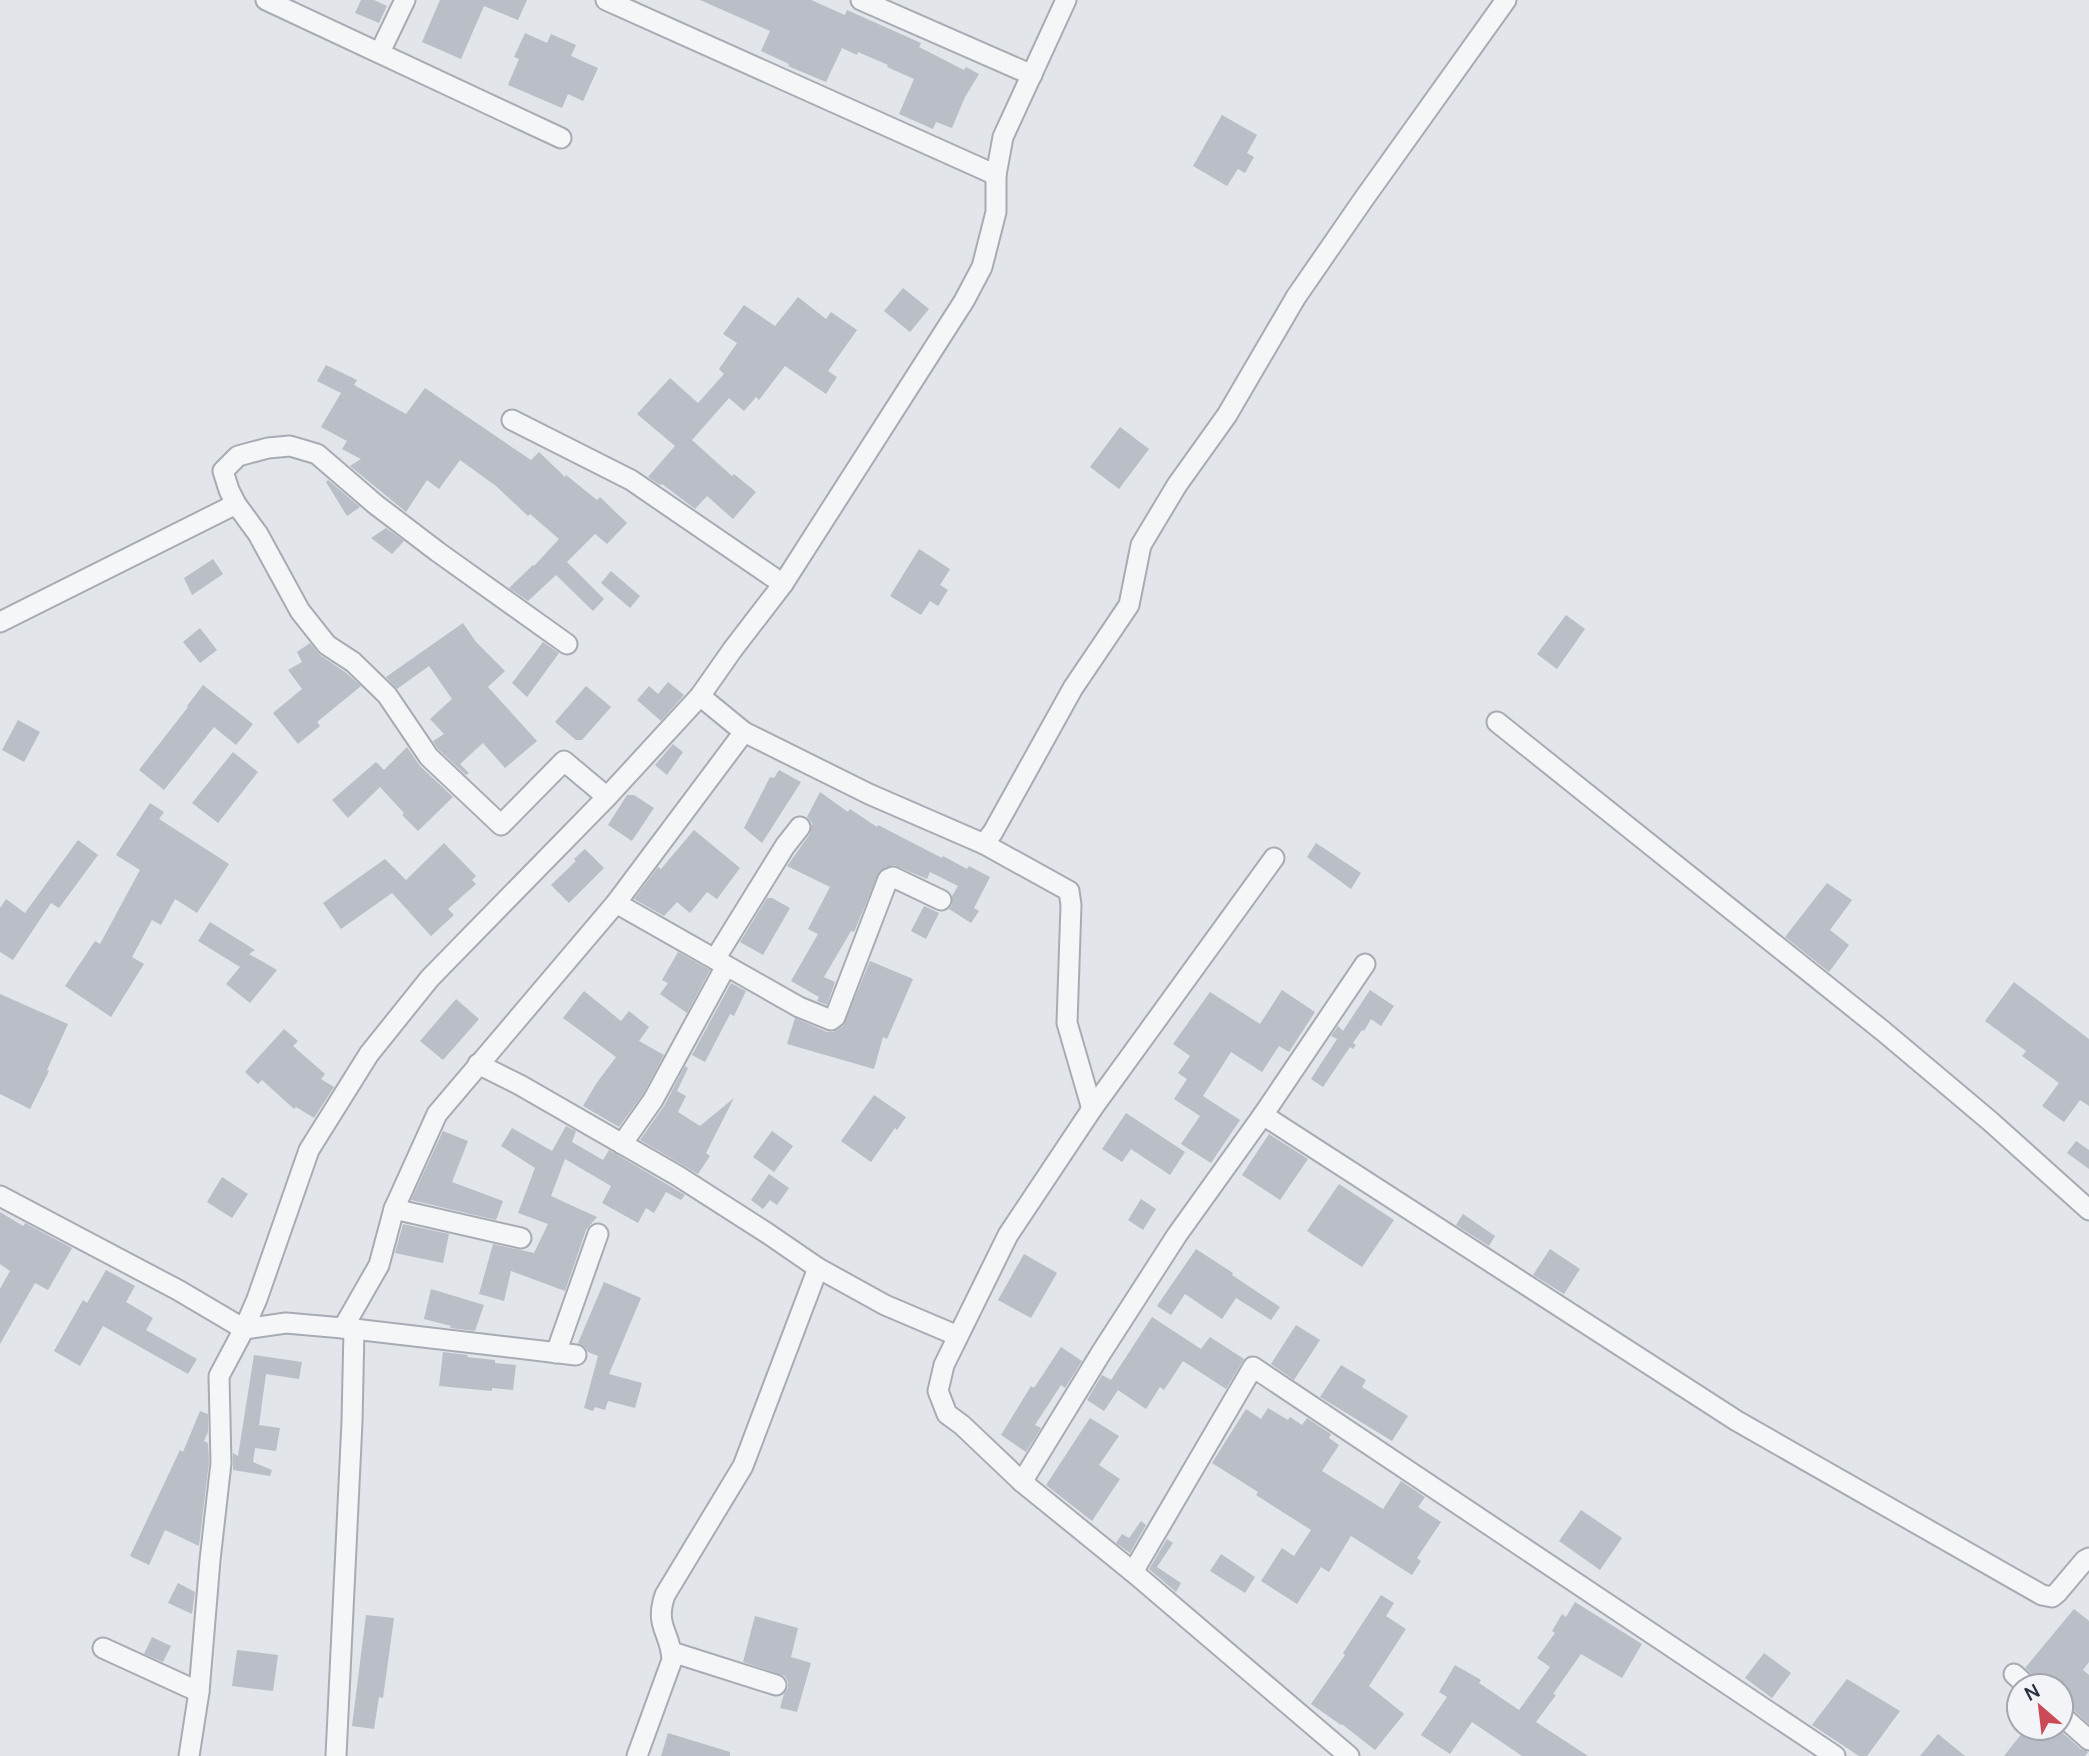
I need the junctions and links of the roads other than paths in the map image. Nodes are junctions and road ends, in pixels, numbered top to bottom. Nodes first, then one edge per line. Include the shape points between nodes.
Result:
1 (266, 0) edge
2 (405, 0) edge
3 (606, 0) edge
4 (861, 0) edge
5 (1066, 0) edge
6 (1506, 0) edge
7 (380, 52) junction
8 (1032, 75) junction
9 (561, 138) dead end
10 (996, 175) junction
11 (512, 420) dead end
12 (236, 504) junction
13 (783, 584) junction
14 (0, 622) edge
15 (567, 644) dead end
16 (700, 696) junction
17 (1497, 722) dead end
18 (744, 732) junction
19 (607, 797) junction
20 (800, 827) dead end
21 (984, 844) junction
22 (1274, 858) dead end
23 (941, 900) dead end
24 (616, 903) junction
25 (721, 962) junction
26 (1365, 964) dead end
27 (478, 1064) junction
28 (1092, 1110) junction
29 (1263, 1115) junction
30 (622, 1144) junction
31 (0, 1196) edge
32 (394, 1209) junction
33 (2089, 1210) edge
34 (598, 1234) dead end
35 (521, 1238) dead end
36 (818, 1268) junction
37 (244, 1329) junction
38 (349, 1329) junction
39 (958, 1336) junction
40 (556, 1353) junction
41 (576, 1355) dead end
42 (1022, 1482) junction
43 (2089, 1558) edge
44 (1133, 1572) junction
45 (103, 1648) dead end
46 (672, 1652) junction
47 (776, 1685) dead end
48 (199, 1692) junction
49 (2075, 1728) edge
50 (2089, 1740) edge
51 (189, 1756) edge
52 (336, 1756) edge
53 (637, 1756) edge
54 (1349, 1756) edge
55 (1835, 1756) edge

1 - 7 street
2 - 7 street
3 - 10 street
4 - 8 street
5 - 8 street
6 - 21 street via 1296,297 1227,415 1177,485 1141,545 1129,605 1073,688
7 - 9 street
8 - 10 street via 1003,137
10 - 13 street via 996,212 982,267
11 - 13 street via 631,480
12 - 14 street
12 - 15 street via 223,471 238,456 290,446 317,454 438,552
12 - 19 street via 300,611 327,645 353,662 387,695 429,757 501,825 564,761
13 - 16 street
16 - 18 street
16 - 19 street
17 - 33 street via 1883,1031
18 - 21 street
18 - 24 street
19 - 37 street via 430,978 369,1054 309,1150
20 - 25 street
21 - 28 street via 1069,891 1067,1023
22 - 28 street
23 - 25 street via 888,879 831,1020
24 - 25 street
24 - 27 street
25 - 30 street via 653,1100
26 - 29 street
27 - 30 street
27 - 32 street via 438,1114
28 - 39 street via 1008,1235
29 - 42 street via 1177,1235
29 - 43 street via 1737,1421 2042,1595 2052,1597
30 - 36 street
31 - 37 street
32 - 35 street
32 - 38 street via 379,1265
34 - 40 street
36 - 39 street via 885,1305
36 - 46 street via 743,1465 660,1609
37 - 38 street via 286,1323
37 - 48 street via 219,1376 221,1463
38 - 40 street
38 - 52 street via 352,1422
39 - 42 street via 938,1391 947,1414
40 - 41 street
42 - 44 street
44 - 54 street
44 - 55 street via 1253,1367
45 - 48 street
46 - 47 street
46 - 53 street
48 - 51 street
49 - 50 street

